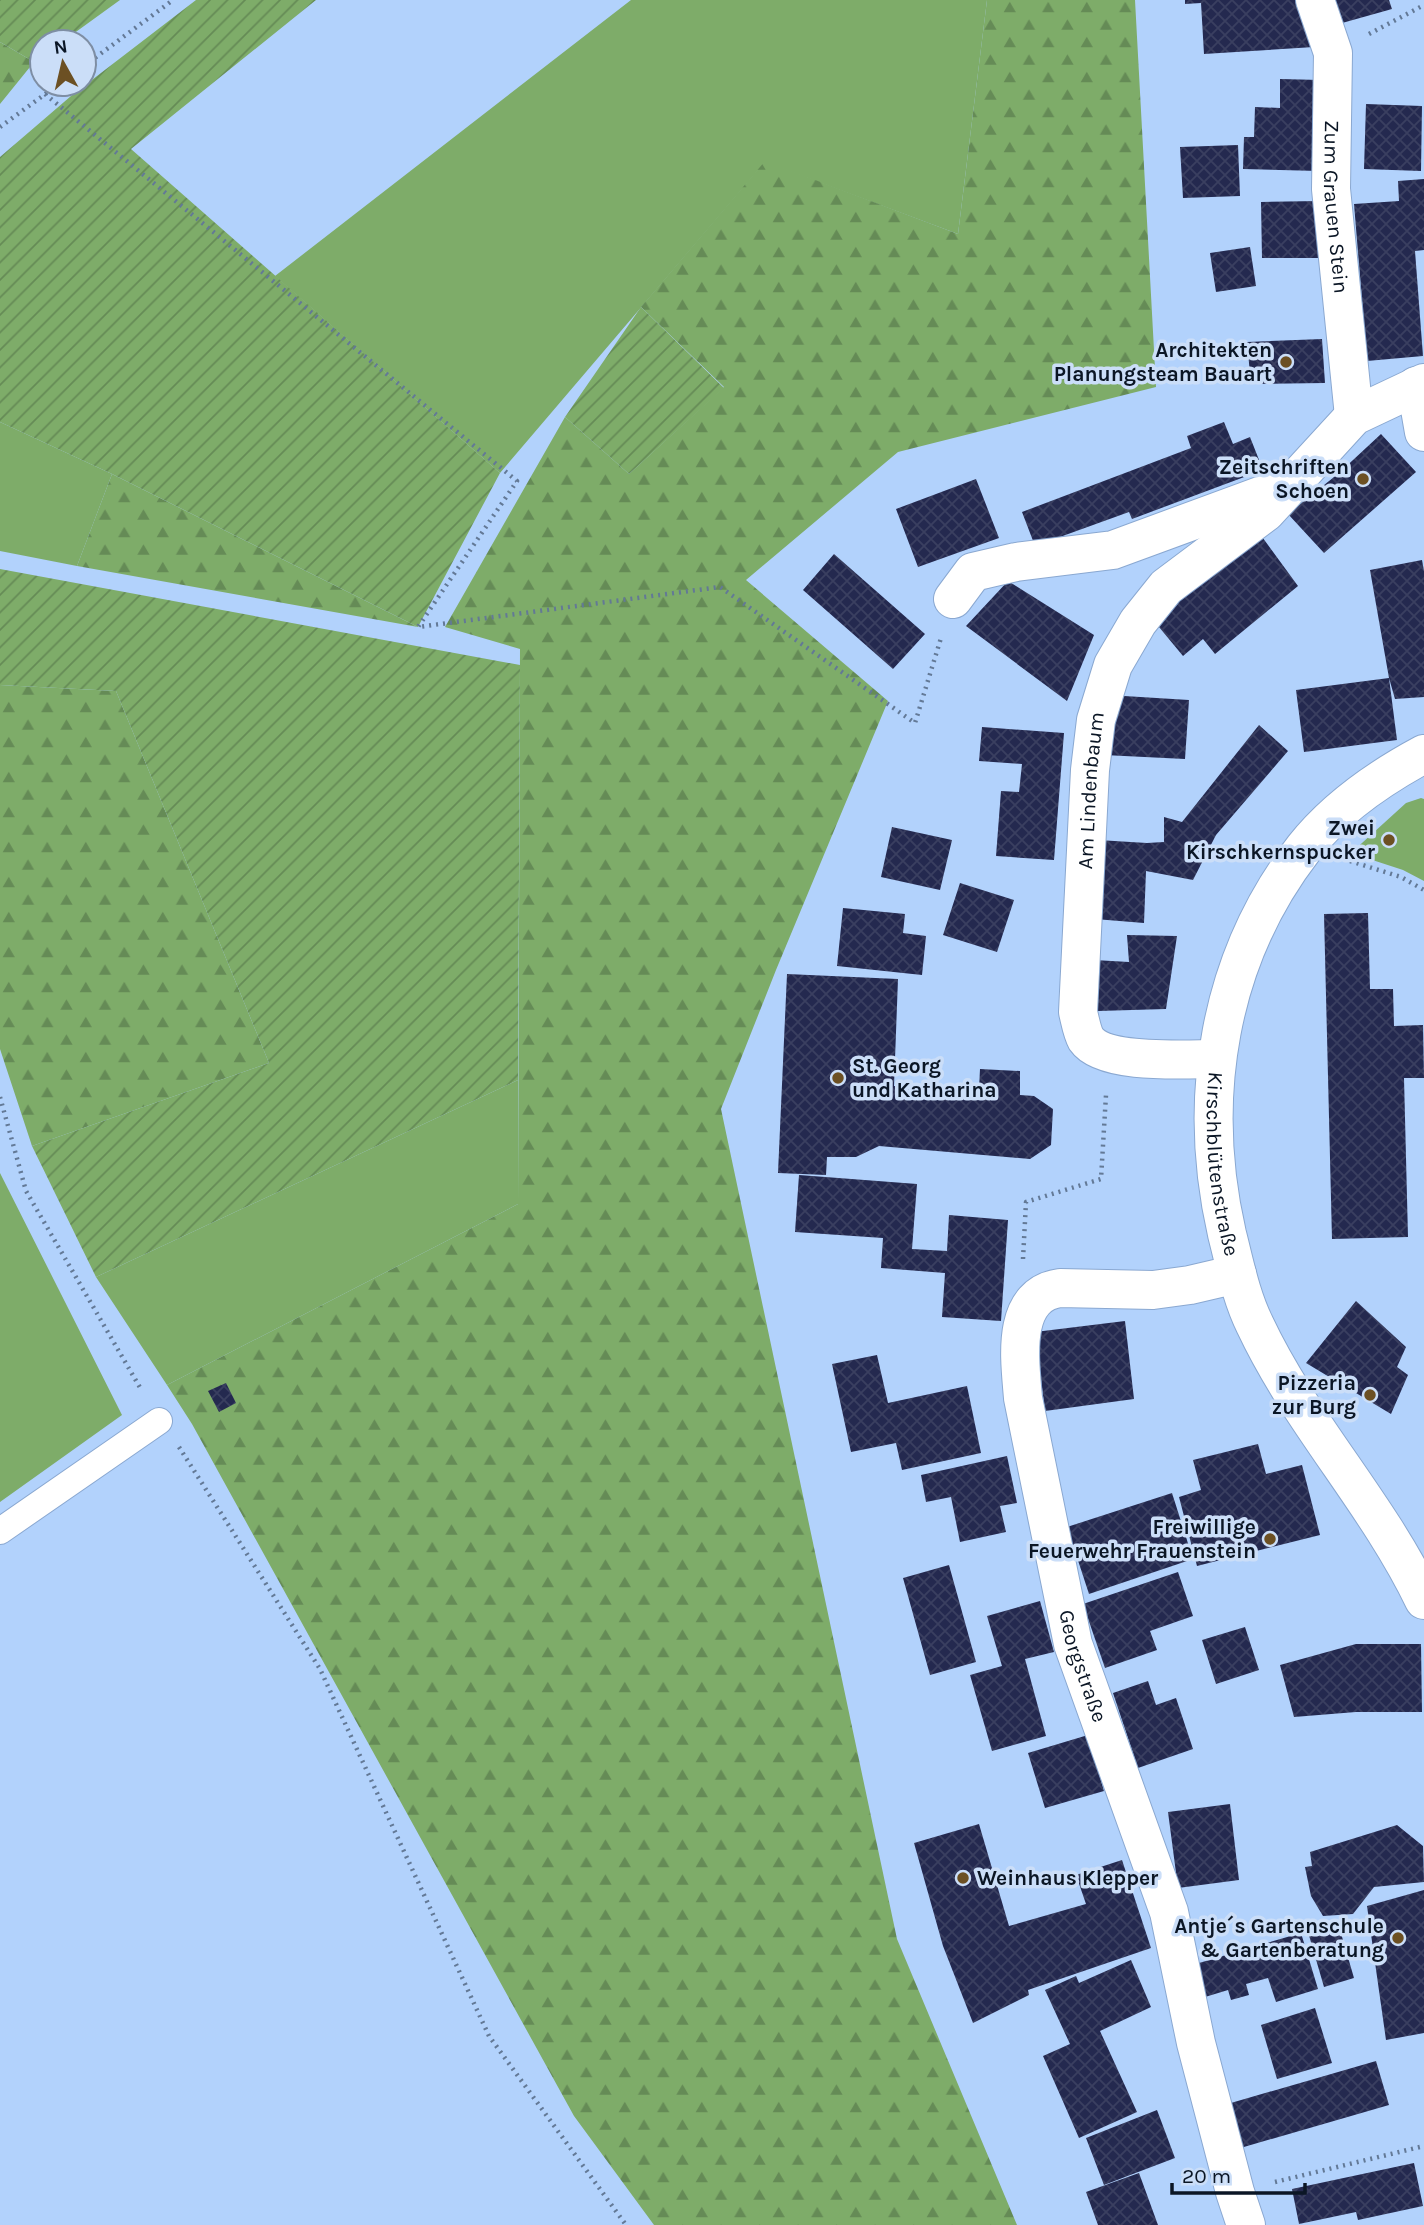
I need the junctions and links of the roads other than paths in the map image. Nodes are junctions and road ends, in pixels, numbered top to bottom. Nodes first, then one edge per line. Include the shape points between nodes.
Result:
1 (1315, 0) edge
2 (1420, 385) edge
3 (1354, 416) junction
4 (1424, 432) edge
5 (1291, 485) junction
6 (953, 599) road end
7 (1424, 754) edge
8 (1216, 1059) junction
9 (1237, 1274) junction
10 (159, 1421) road end
11 (0, 1531) edge
12 (1424, 1600) edge
13 (1241, 2209) edge

1 - 3 street, Zum Grauen Stein via 1333,53 1331,189
2 - 3 street, Am Lindenbaum
2 - 4 street
3 - 5 street, Am Lindenbaum
5 - 6 street via 1113,550 973,572
5 - 8 street, Am Lindenbaum via 1266,512 1166,587 1113,665 1096,720 1078,1012 1087,1040 1108,1054
7 - 8 street, Kirschblütenstraße via 1397,768 1347,806 1306,846 1265,908 1242,956
8 - 9 street, Kirschblütenstraße via 1213,1154
9 - 12 street, Kirschblütenstraße via 1253,1323 1277,1369 1381,1522
9 - 13 street, Georgstraße via 1153,1290 1045,1290 1024,1314 1020,1363 1023,1398 1073,1644 1169,1912 1196,2043
10 - 11 lane

